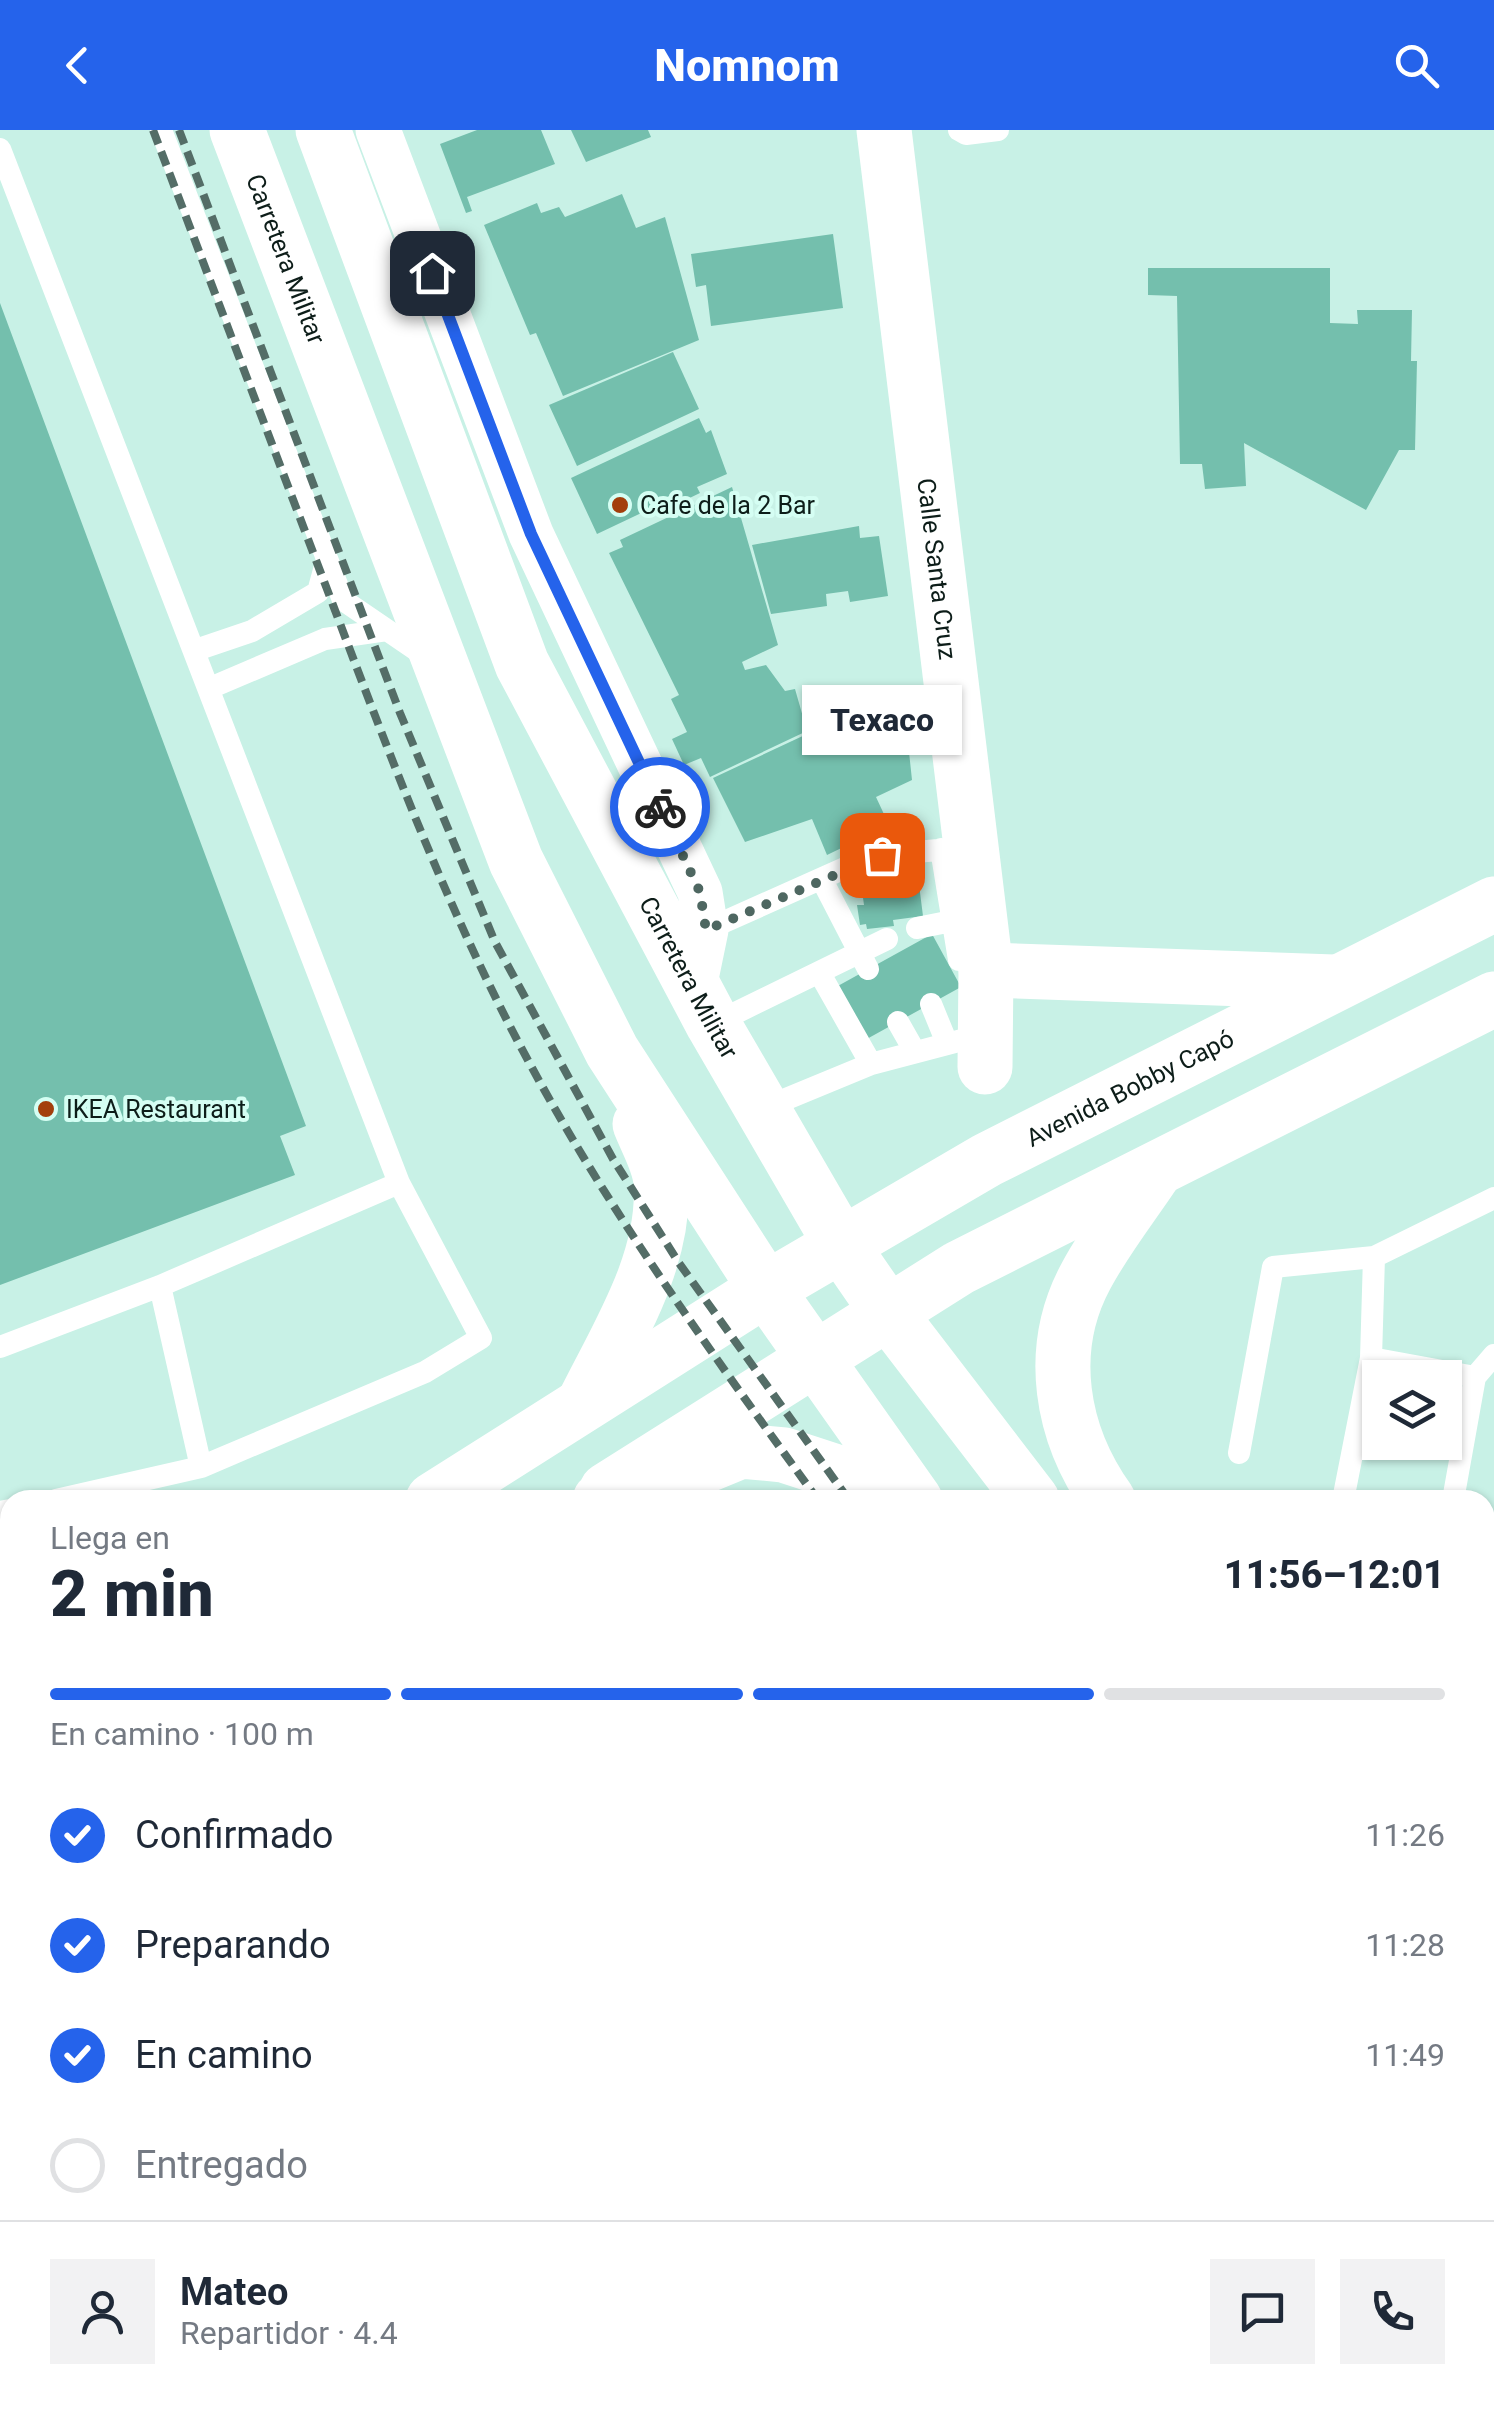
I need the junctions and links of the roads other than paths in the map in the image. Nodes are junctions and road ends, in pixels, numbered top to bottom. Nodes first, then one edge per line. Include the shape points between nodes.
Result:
1 (161, 130) edge
2 (236, 130) edge
3 (323, 130) edge
4 (378, 130) edge
5 (884, 130) edge
6 (960, 130) edge
7 (998, 130) edge
8 (0, 149) edge
9 (327, 559) junction
10 (387, 630) junction
11 (196, 650) junction
12 (438, 665) junction
13 (210, 688) junction
14 (956, 848) junction
15 (822, 880) junction
16 (1494, 904) edge
17 (966, 918) junction
18 (917, 928) dead end
19 (706, 930) junction
20 (887, 939) dead end
21 (864, 961) junction
22 (986, 970) junction
23 (819, 972) junction
24 (1337, 982) junction
25 (1494, 999) edge
26 (931, 1004) dead end
27 (704, 1006) junction
28 (898, 1022) dead end
29 (972, 1045) junction
30 (612, 1051) junction
31 (915, 1052) junction
32 (871, 1064) junction
33 (762, 1109) junction
34 (1154, 1172) junction
35 (399, 1183) junction
36 (1494, 1198) edge
37 (842, 1246) junction
38 (1374, 1257) junction
39 (160, 1286) junction
40 (770, 1288) junction
41 (886, 1311) junction
42 (0, 1348) edge
43 (1494, 1355) edge
44 (815, 1358) junction
45 (1371, 1358) junction
46 (1475, 1377) junction
47 (584, 1403) junction
48 (1239, 1453) dead end
49 (784, 1455) junction
50 (201, 1467) junction
51 (100, 1490) edge
52 (449, 1490) edge
53 (608, 1490) edge
54 (638, 1490) edge
55 (808, 1490) edge
56 (868, 1490) edge
57 (908, 1490) edge
58 (1024, 1490) edge
59 (1101, 1490) edge
60 (1345, 1490) edge
61 (1455, 1490) edge

1 - 9 lane
2 - 12 main road, Carretera Militar
3 - 27 main road, Carretera Militar via 522,664
4 - 19 street via 531,534 700,892
5 - 14 main road, Calle Santa Cruz
6 - 7 lane
8 - 11 lane
9 - 10 lane via 343,600
9 - 11 lane via 318,592 252,631
10 - 12 lane
10 - 13 lane via 325,639
11 - 13 lane
12 - 30 main road, Carretera Militar via 516,861
13 - 35 lane
14 - 15 lane via 882,855
14 - 17 main road, Calle Santa Cruz
15 - 19 lane
15 - 21 lane
16 - 24 main road, Avenida Bobby Capó
17 - 18 lane
17 - 22 main road, Calle Santa Cruz
17 - 29 lane
19 - 27 street
20 - 21 lane
21 - 23 lane
22 - 24 main road
22 - 29 main road, Calle Santa Cruz
23 - 27 lane
23 - 32 lane
24 - 37 main road, Avenida Bobby Capó via 987,1160
25 - 34 main road
26 - 29 lane
27 - 33 main road, Carretera Militar
28 - 31 lane
29 - 31 lane
30 - 40 main road, Carretera Militar
30 - 47 main road via 662,1180 658,1233 640,1290
31 - 32 lane
32 - 33 lane
33 - 37 main road, Carretera Militar
34 - 41 main road
34 - 59 main road via 1085,1278 1062,1362 1069,1427
35 - 39 lane
35 - 50 lane via 480,1338 425,1372
36 - 38 lane
37 - 40 main road, Avenida Bobby Capó
37 - 41 main road, Carretera Militar
38 - 45 lane
38 - 48 lane via 1273,1267
39 - 42 lane
39 - 50 lane
40 - 44 main road, Carretera Militar
40 - 47 main road, Avenida Bobby Capó
41 - 44 main road
41 - 58 main road, Carretera Militar
43 - 46 lane
44 - 53 main road
44 - 57 main road, Carretera Militar
45 - 46 lane
45 - 60 lane
46 - 61 lane
47 - 52 main road, Avenida Bobby Capó
49 - 54 main road via 741,1451
49 - 55 street
49 - 56 main road
50 - 51 lane

